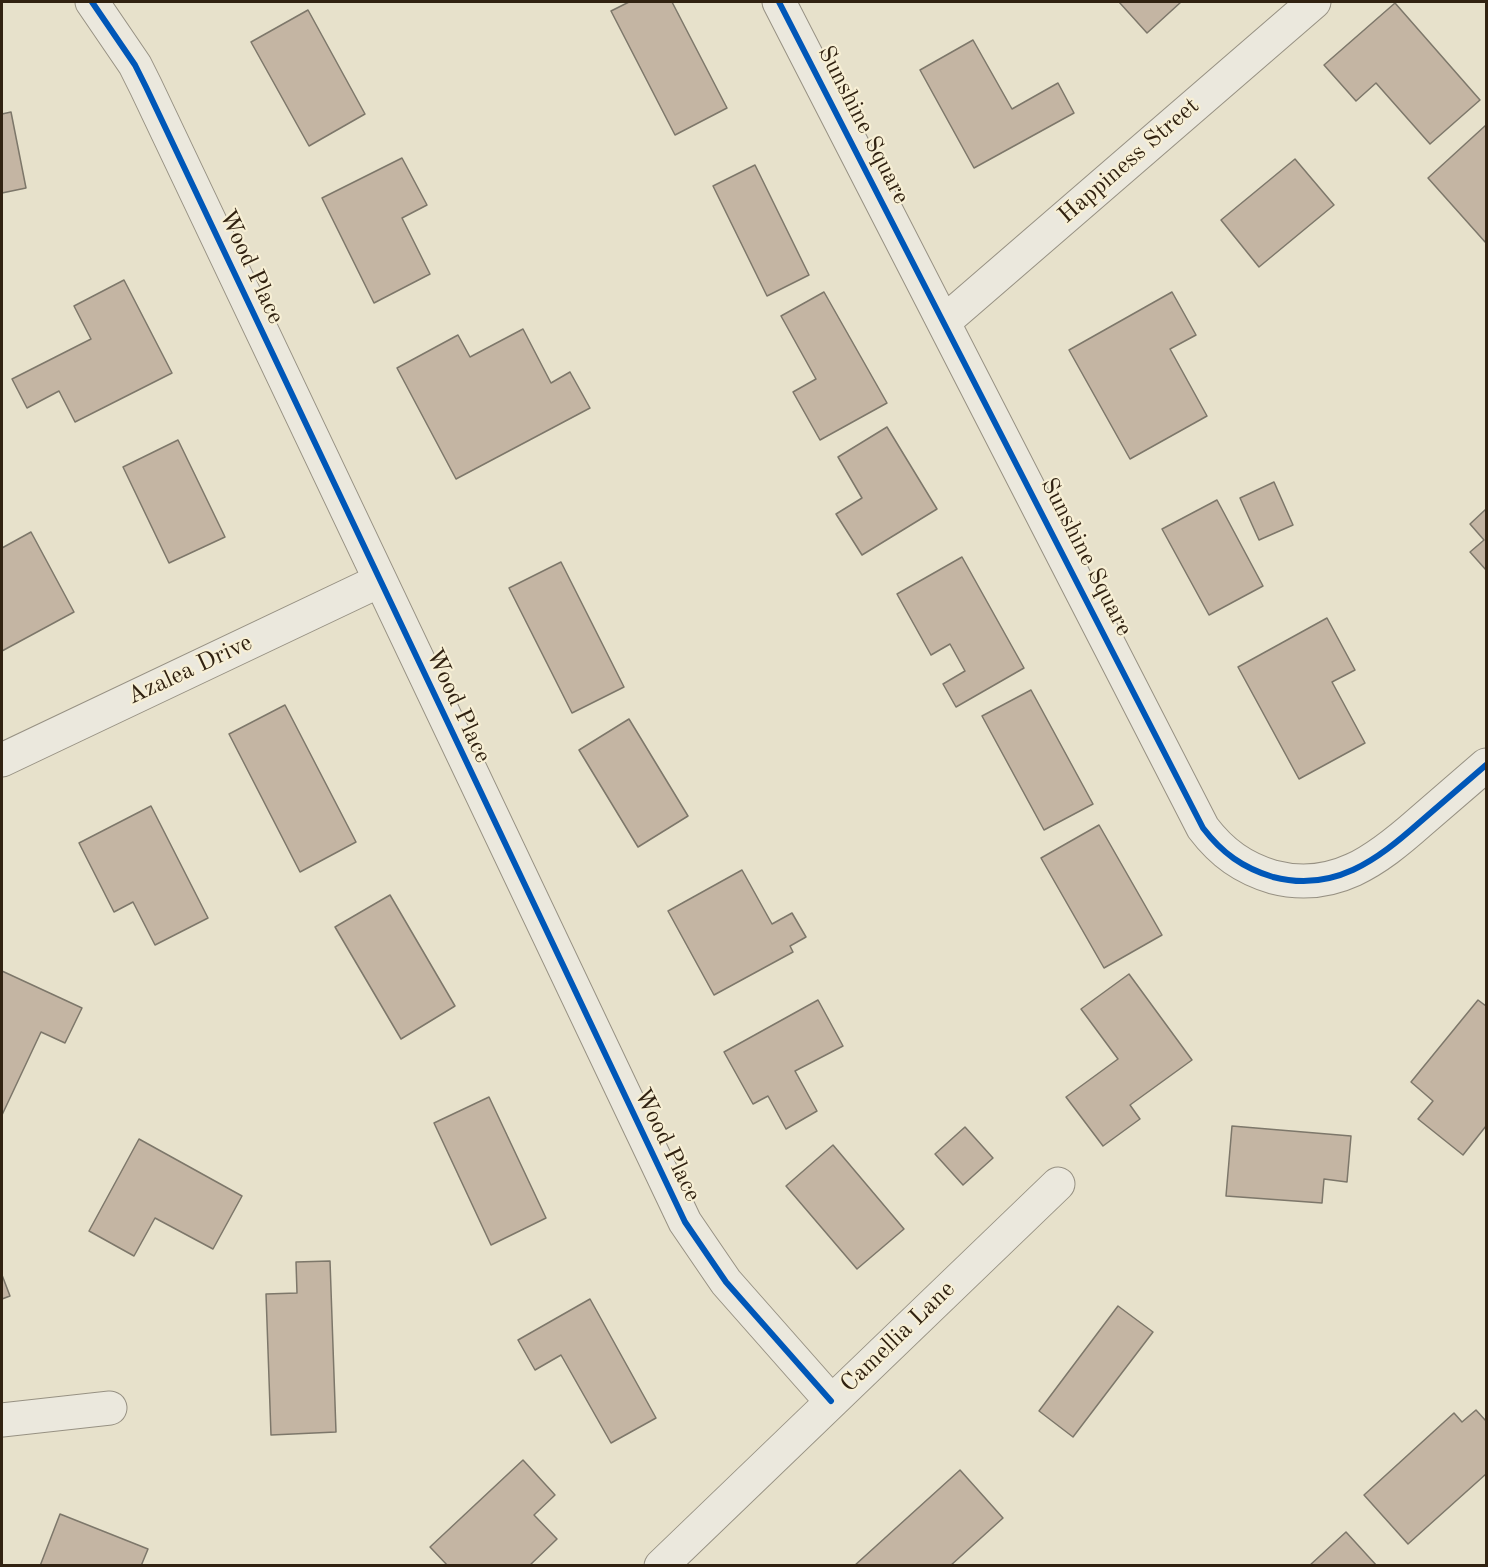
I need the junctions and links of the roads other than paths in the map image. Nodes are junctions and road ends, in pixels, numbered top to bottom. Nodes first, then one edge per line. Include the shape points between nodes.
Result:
1 (92, 2) edge
2 (779, 2) edge
3 (1314, 2) edge
4 (945, 321) junction
5 (379, 581) junction
6 (2, 760) edge
7 (1486, 765) edge
8 (1058, 1184) dead end
9 (831, 1401) junction
10 (110, 1408) dead end
11 (2, 1420) edge
12 (662, 1566) edge

1 - 5 street, Wood Place via 146,87
2 - 4 street, Sunshine Square
3 - 4 street, Happiness Street
4 - 7 street, Sunshine Square via 1203,828 1226,854 1250,868 1291,880 1320,880 1348,874 1390,848
5 - 6 street, Azalea Drive
5 - 9 street, Wood Place via 694,1239 751,1312
8 - 9 street, Camellia Lane
9 - 12 street, Camellia Lane
10 - 11 street

